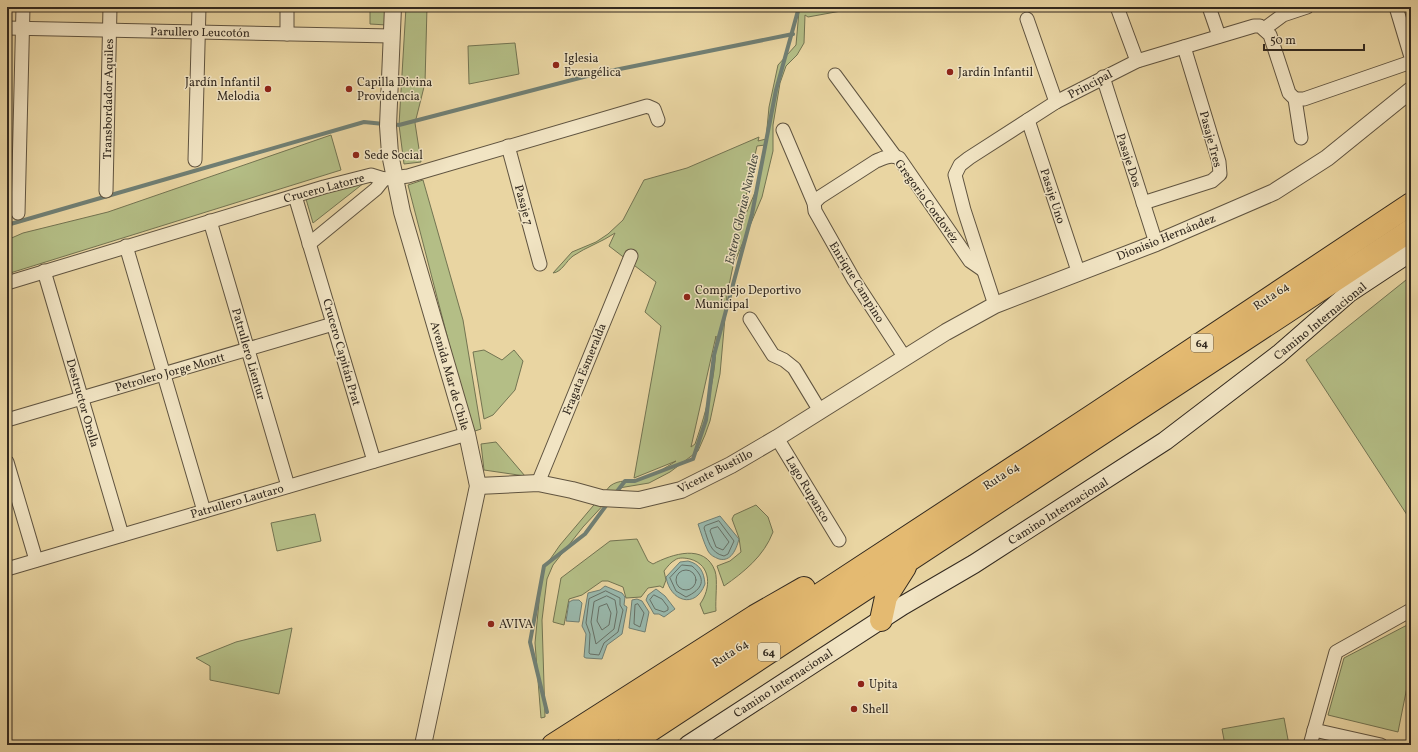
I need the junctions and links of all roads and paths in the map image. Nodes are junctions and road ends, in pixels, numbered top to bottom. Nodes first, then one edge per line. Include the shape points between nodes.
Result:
1 (23, 7) edge
2 (110, 7) edge
3 (199, 7) edge
4 (287, 7) edge
5 (393, 7) edge
6 (1117, 7) edge
7 (1209, 7) edge
8 (1307, 7) edge
9 (1396, 7) edge
10 (1027, 19) dead end
11 (7, 28) edge
12 (22, 29) junction
13 (1264, 29) junction
14 (110, 30) junction
15 (199, 32) junction
16 (286, 34) junction
17 (392, 36) junction
18 (1219, 36) junction
19 (1184, 47) junction
20 (1411, 57) edge
21 (1137, 61) junction
22 (1411, 62) edge
23 (835, 75) dead end
24 (1103, 77) junction
25 (1411, 90) edge
26 (1295, 99) junction
27 (1056, 102) junction
28 (658, 120) dead end
29 (1028, 120) junction
30 (783, 130) dead end
31 (1301, 138) dead end
32 (508, 146) junction
33 (894, 155) junction
34 (195, 160) dead end
35 (389, 179) junction
36 (106, 191) dead end
37 (295, 196) junction
38 (814, 203) junction
39 (1143, 203) junction
40 (1411, 204) edge
41 (18, 213) dead end
42 (210, 221) junction
43 (1411, 230) edge
44 (1156, 243) junction
45 (309, 244) junction
46 (126, 246) junction
47 (1411, 252) edge
48 (631, 256) dead end
49 (540, 264) dead end
50 (983, 270) junction
51 (44, 271) junction
52 (1078, 271) junction
53 (7, 283) edge
54 (995, 305) junction
55 (750, 319) dead end
56 (333, 324) junction
57 (248, 349) junction
58 (905, 358) junction
59 (164, 374) junction
60 (81, 398) junction
61 (820, 411) junction
62 (7, 420) edge
63 (467, 434) junction
64 (777, 438) junction
65 (374, 461) junction
66 (7, 462) edge
67 (538, 483) junction
68 (288, 486) junction
69 (478, 486) junction
70 (204, 511) junction
71 (122, 535) junction
72 (911, 535) junction
73 (839, 540) dead end
74 (911, 559) junction
75 (36, 560) junction
76 (7, 569) edge
77 (1411, 610) edge
78 (881, 620) junction
79 (1314, 730) junction
80 (423, 745) edge
81 (553, 745) edge
82 (590, 745) edge
83 (628, 745) edge
84 (688, 745) edge
85 (1310, 745) edge
86 (1381, 745) edge

1 - 12 street
2 - 14 street, Transbordador Aquiles
3 - 15 street
4 - 16 street
5 - 17 street, Avenida Mar de Chile
6 - 21 street
7 - 18 street
8 - 13 street via 1283,15
9 - 20 street
10 - 27 street
11 - 12 street, Parullero Leucotón
12 - 14 street, Parullero Leucotón
12 - 41 street
13 - 18 street, Principal via 1254,26
13 - 26 street via 1270,35 1289,93
14 - 15 street, Parullero Leucotón
14 - 36 street, Transbordador Aquiles
15 - 16 street, Parullero Leucotón
15 - 34 street
16 - 17 street, Parullero Leucotón
17 - 35 street, Avenida Mar de Chile
18 - 19 street, Principal
19 - 21 street, Principal
19 - 39 street, Pasaje Tres via 1220,162 1220,174 1212,181
21 - 24 street, Principal
22 - 26 street via 1304,99
23 - 33 street
24 - 27 street, Principal
24 - 39 street, Pasaje Dos
25 - 44 street, Dionisio Hernández via 1327,158 1292,182 1254,202
26 - 31 street
27 - 29 street, Principal
28 - 32 street, Crucero Latorre via 654,109 647,106
29 - 50 street, Principal via 969,158 960,165 956,175
29 - 52 street, Pasaje Uno
30 - 38 street, Enrique Campino
32 - 35 street, Crucero Latorre via 408,176
32 - 49 street, Pasaje 7
33 - 38 street, Gregorio Cordovéz via 876,161
33 - 50 street, Gregorio Cordovéz via 899,158 970,261
35 - 37 street, Crucero Latorre via 371,175
35 - 45 street
35 - 63 street, Avenida Mar de Chile via 402,212
37 - 42 street, Crucero Latorre
37 - 45 street, Crucero Capitán Prat
38 - 58 street, Enrique Campino via 815,211 854,280
39 - 44 street, Pasaje Dos
40 - 72 highway, Ruta 64 / 64
42 - 46 street, Crucero Latorre
42 - 57 street, Patrullero Lientur
43 - 74 highway, Ruta 64 / 64
44 - 52 street, Dionisio Hernández
45 - 56 street, Crucero Capitán Prat
46 - 51 street, Crucero Latorre
46 - 59 street
47 - 78 main road, Camino Internacional via 1349,293 1280,354 1185,428 1033,527
48 - 67 street, Fragata Esmeralda
50 - 54 street
51 - 53 street, Crucero Latorre
51 - 60 street, Destructor Orella
52 - 54 street, Dionisio Hernández
54 - 58 street, Dionisio Hernández
55 - 61 street via 773,355 794,368
56 - 57 street, Petrolero Jorge Montt
56 - 65 street, Crucero Capitán Prat
57 - 59 street, Petrolero Jorge Montt
57 - 68 street, Patrullero Lientur
58 - 61 street, Vicente Bustillo
59 - 60 street, Petrolero Jorge Montt
59 - 70 street
60 - 62 street, Petrolero Jorge Montt
60 - 71 street, Destructor Orella
61 - 64 street, Vicente Bustillo
63 - 65 street, Patrullero Lautaro
63 - 69 street, Avenida Mar de Chile
64 - 67 street, Vicente Bustillo via 681,490 639,500 601,498
64 - 73 street, Lago Rupanco
65 - 68 street, Patrullero Lautaro
66 - 75 street
67 - 69 street, Vicente Bustillo
68 - 70 street, Patrullero Lautaro
69 - 80 street, Avenida Mar de Chile
70 - 71 street, Patrullero Lautaro
71 - 75 street, Patrullero Lautaro
72 - 81 highway via 826,576 755,616
72 - 82 highway, Ruta 64 / 64
74 - 78 highway via 886,597
74 - 83 highway, Ruta 64 / 64
75 - 76 street, Patrullero Lautaro
77 - 79 street via 1336,652
78 - 84 main road, Camino Internacional
79 - 85 street
79 - 86 street

